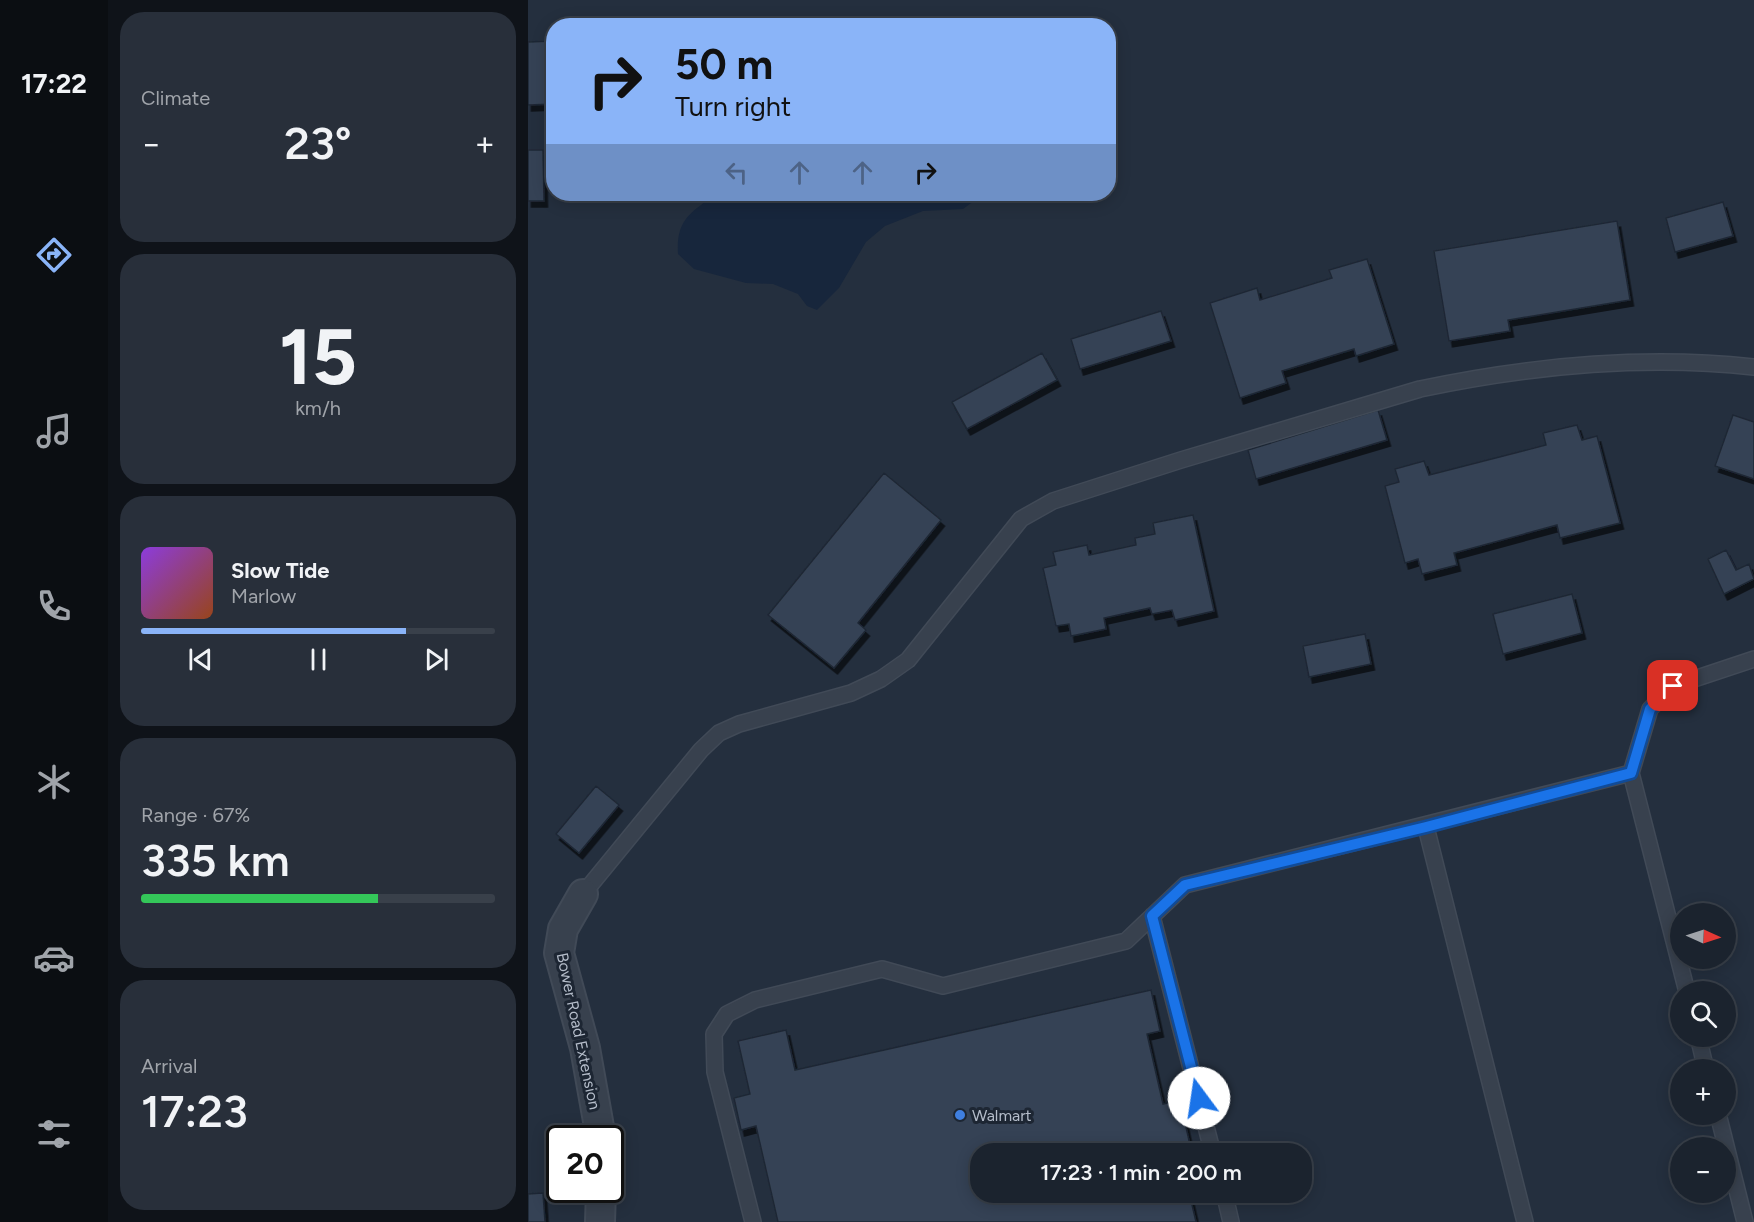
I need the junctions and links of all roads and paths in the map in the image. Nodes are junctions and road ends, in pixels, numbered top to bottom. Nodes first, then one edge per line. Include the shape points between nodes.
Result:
1 (1754, 367) edge
2 (1754, 659) edge
3 (1631, 773) junction
4 (1426, 827) junction
5 (583, 894) joint
6 (1152, 916) junction
7 (1684, 981) edge
8 (598, 1125) edge
9 (1721, 1125) edge
10 (1211, 1143) edge
11 (601, 1203) edge
12 (1227, 1203) edge
13 (600, 1222) edge
14 (753, 1222) edge
15 (1231, 1222) edge
16 (1525, 1222) edge
17 (1745, 1222) edge

1 - 5 lane via 1665,361 1545,369 1460,381 1420,389 1192,456 1053,501 1021,519 908,660 851,693 719,733
2 - 3 lane via 1673,686 1650,709
3 - 4 lane
3 - 7 lane
4 - 6 lane via 1185,885
4 - 16 lane
5 - 8 street, Bower Road Extension via 563,929 559,953 585,1048
6 - 10 lane
6 - 14 lane via 1126,941 943,986 882,969 755,1000 727,1014 714,1034 715,1072
9 - 17 lane
11 - 13 street
12 - 15 lane

